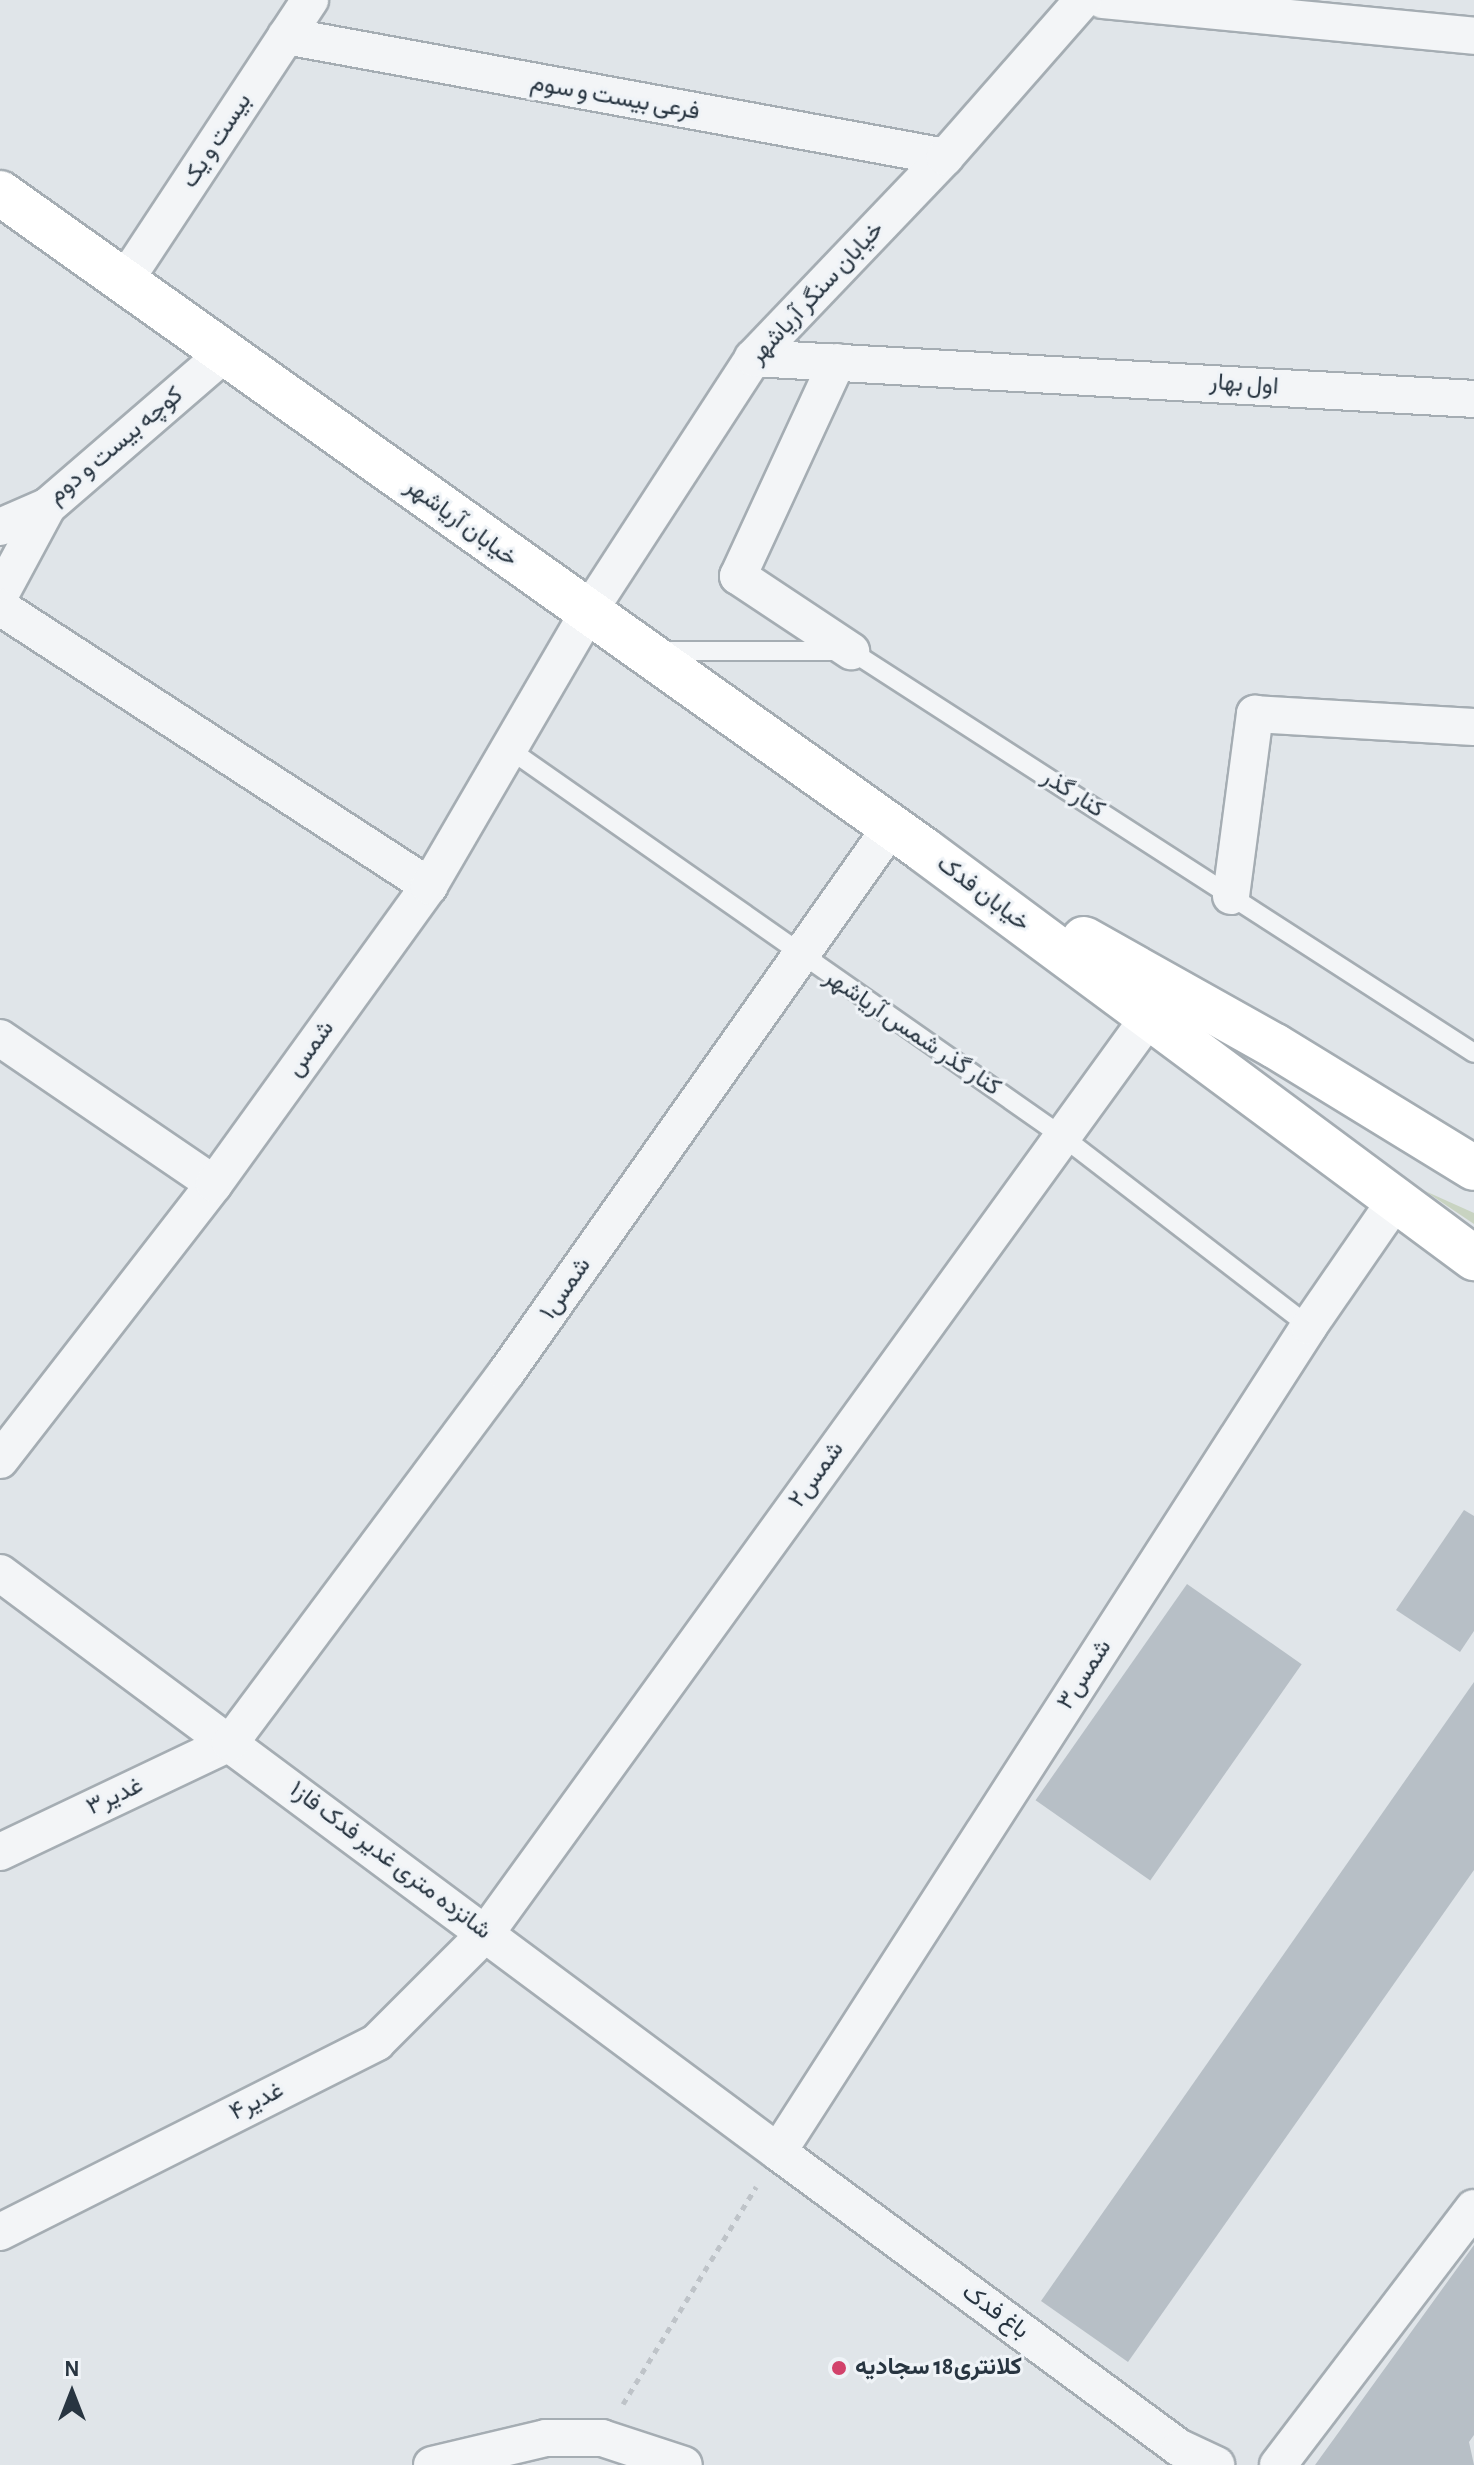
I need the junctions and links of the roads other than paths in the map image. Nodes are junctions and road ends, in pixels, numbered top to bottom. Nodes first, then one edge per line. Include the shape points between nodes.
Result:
1 (310, 0) edge
2 (1083, 0) edge
3 (1103, 0) edge
4 (286, 36) junction
5 (1474, 36) edge
6 (945, 157) junction
7 (0, 193) edge
8 (124, 282) junction
9 (225, 353) junction
10 (753, 358) junction
11 (837, 362) junction
12 (1474, 399) edge
13 (48, 506) junction
14 (0, 527) edge
15 (0, 595) edge
16 (0, 607) edge
17 (587, 614) junction
18 (638, 651) junction
19 (851, 651) junction
20 (1474, 727) edge
21 (509, 749) junction
22 (908, 839) junction
23 (429, 886) junction
24 (1231, 896) junction
25 (799, 955) junction
26 (1149, 1017) junction
27 (0, 1038) edge
28 (1474, 1053) edge
29 (1062, 1136) junction
30 (1474, 1168) edge
31 (214, 1184) junction
32 (1396, 1200) junction
33 (1474, 1258) edge
34 (1309, 1326) junction
35 (0, 1460) edge
36 (0, 1573) edge
37 (230, 1743) junction
38 (0, 1852) edge
39 (486, 1933) junction
40 (778, 2152) junction
41 (1474, 2208) edge
42 (0, 2232) edge
43 (432, 2465) edge
44 (684, 2465) edge
45 (1216, 2465) edge
46 (1278, 2465) edge

1 - 4 street, بیست و یک
2 - 6 street, خیابان سنگر آریاشهر
3 - 5 street
4 - 6 street, فرعی بیست و سوم
4 - 8 street, بیست و یک
6 - 10 street, خیابان سنگر آریاشهر
7 - 8 main road, خیابان آریاشهر
8 - 9 main road, خیابان آریاشهر
9 - 13 street, کوچه بیست و دوم
9 - 17 main road, خیابان آریاشهر
10 - 11 street, اول بهار
10 - 17 street, خیابان سنگر آریاشهر
11 - 12 street, اول بهار
11 - 19 street via 738,576
13 - 14 street, کوچه بیست و دوم
13 - 15 street
16 - 23 street
17 - 18 main road, خیابان آریاشهر
17 - 21 street, شمس
18 - 19 lane
18 - 22 main road, خیابان آریاشهر
19 - 24 lane, کنار گذر
20 - 24 street via 1255,714
21 - 23 street, شمس
21 - 25 lane, کنار گذر شمس آریاشهر
22 - 25 street, شمس۱
22 - 26 main road, خیابان فدک
22 - 30 main road, خیابان فدک via 1275,1046
23 - 31 street, شمس
24 - 28 lane, کنار گذر
25 - 29 lane, کنار گذر شمس آریاشهر
25 - 37 street, شمس۱ via 506,1373
26 - 29 street, شمس۲
26 - 32 main road, خیابان فدک
27 - 31 street
29 - 34 lane, کنار گذر شمس آریاشهر
29 - 39 street, شمس۲
31 - 35 street, شمس
32 - 33 main road, خیابان فدک
32 - 34 street, شمس۳
34 - 40 street, شمس۳
36 - 37 street, شانزده متری غدیر فدک فاز۱
37 - 38 street, غدیر۳
37 - 39 street, شانزده متری غدیر فدک فاز۱
39 - 40 street, شانزده متری غدیر فدک فاز۱
39 - 42 street, غدیر۴ via 377,2042
40 - 45 street, باغ فدک via 1180,2448
41 - 46 street
43 - 44 street via 546,2438 602,2438

